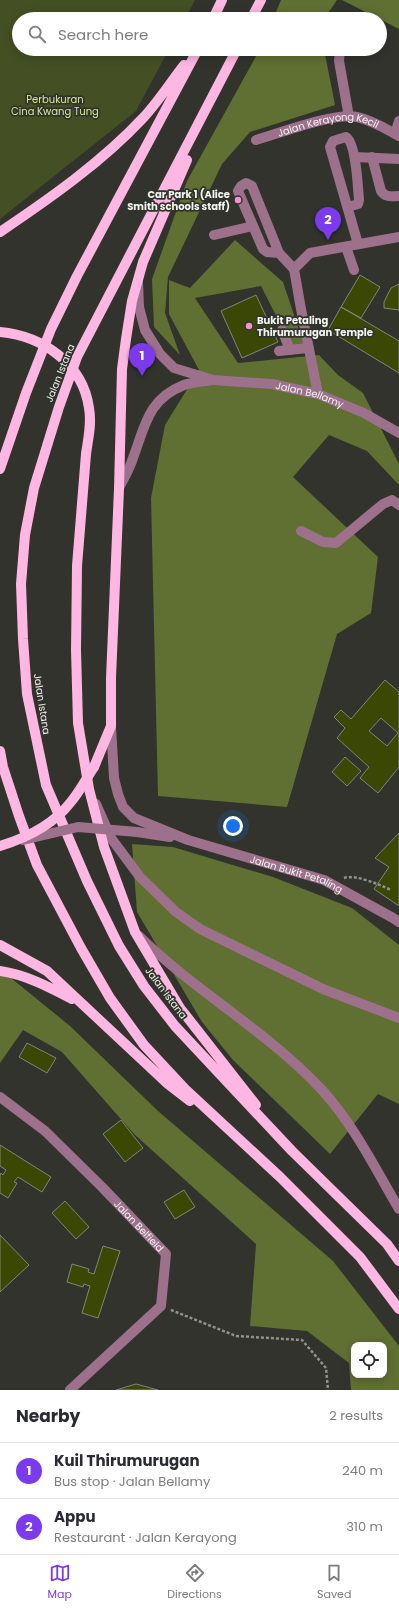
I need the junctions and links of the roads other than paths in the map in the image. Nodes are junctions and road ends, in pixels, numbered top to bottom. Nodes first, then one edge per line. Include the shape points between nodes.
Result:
1 (222, 0) edge
2 (261, 0) edge
3 (216, 12) edge
4 (255, 12) edge
5 (192, 56) edge
6 (193, 56) edge
7 (234, 56) edge
8 (339, 56) edge
9 (219, 85) junction
10 (349, 117) junction
11 (399, 121) edge
12 (397, 135) edge
13 (256, 140) dead end
14 (355, 157) junction
15 (372, 157) junction
16 (399, 159) edge
17 (399, 196) edge
18 (348, 207) junction
19 (253, 226) junction
20 (0, 232) edge
21 (214, 236) dead end
22 (399, 237) edge
23 (358, 244) junction
24 (346, 247) junction
25 (279, 253) junction
26 (294, 269) junction
27 (354, 270) dead end
28 (138, 281) junction
29 (282, 330) dead end
30 (0, 332) edge
31 (308, 348) junction
32 (290, 350) junction
33 (279, 351) dead end
34 (213, 380) junction
35 (318, 394) junction
36 (399, 433) edge
37 (0, 469) edge
38 (119, 489) junction
39 (399, 505) edge
40 (301, 531) dead end
41 (111, 726) junction
42 (0, 751) edge
43 (89, 789) junction
44 (188, 840) junction
45 (12, 842) junction
46 (0, 846) edge
47 (399, 922) edge
48 (135, 932) junction
49 (0, 945) edge
50 (0, 971) edge
51 (85, 1006) junction
52 (399, 1018) edge
53 (0, 1097) edge
54 (240, 1140) junction
55 (292, 1150) junction
56 (399, 1209) edge
57 (399, 1261) edge
58 (399, 1309) edge
59 (70, 1390) edge

1 - 3 main road
2 - 4 main road
5 - 20 main road via 143,118 81,173
6 - 37 main road via 77,276 26,392
7 - 9 main road, Jalan Istana
8 - 10 street
9 - 28 main road via 143,262
9 - 55 main road, Jalan Istana via 78,357 59,407 34,488 25,535 21,584 22,640 27,694 46,786 87,881 119,946 144,986 175,1026
10 - 12 street, Jalan Kerayong Kecil via 356,116 378,124
10 - 13 street, Jalan Kerayong Kecil via 333,117
11 - 12 street
14 - 15 street
14 - 18 street via 359,200 358,204
14 - 18 street via 346,137 331,143
15 - 16 street
15 - 17 street via 384,196
18 - 23 street
19 - 21 street
19 - 25 street via 263,249
19 - 25 street via 238,191 246,183 252,186
22 - 23 street
23 - 24 street
24 - 26 street via 310,254
24 - 27 street
25 - 26 street
26 - 31 street
28 - 34 street, Jalan Bellamy via 139,306 145,330 160,354 174,368
28 - 38 main road via 132,301 122,369
29 - 32 street
30 - 43 main road, bridge via 30,339 58,354 78,378 85,391 89,409 90,431 77,566 76,650 78,722
31 - 32 street
31 - 35 street
32 - 33 street
34 - 35 street, Jalan Bellamy via 272,384
34 - 38 street, Jalan Bellamy via 184,385 156,404 147,418
35 - 36 street, Jalan Bellamy via 364,413
38 - 41 main road
39 - 40 street via 392,500 383,504 336,543 323,542
41 - 44 street, Jalan Bukit Petaling via 114,778 123,807 134,818
41 - 45 main road, bridge via 94,767 70,804 49,823
42 - 54 main road via 3,767 37,865 110,998 144,1044 180,1083
43 - 48 main road via 104,847
43 - 52 street via 111,838 140,877 176,912 200,929 323,988
44 - 45 street, Jalan Bukit Petaling, bridge via 78,827
44 - 47 street, Jalan Bukit Petaling via 324,880
45 - 46 main road, bridge
48 - 55 main road via 180,1008
48 - 56 street via 157,953 271,1041 322,1091 349,1124
49 - 51 main road via 47,970
50 - 51 main road via 15,973 40,982
51 - 54 main road via 168,1084
53 - 59 street, Jalan Belfield via 45,1131 166,1254 161,1306
54 - 58 main road via 360,1257
55 - 57 main road, Jalan Istana via 387,1244

